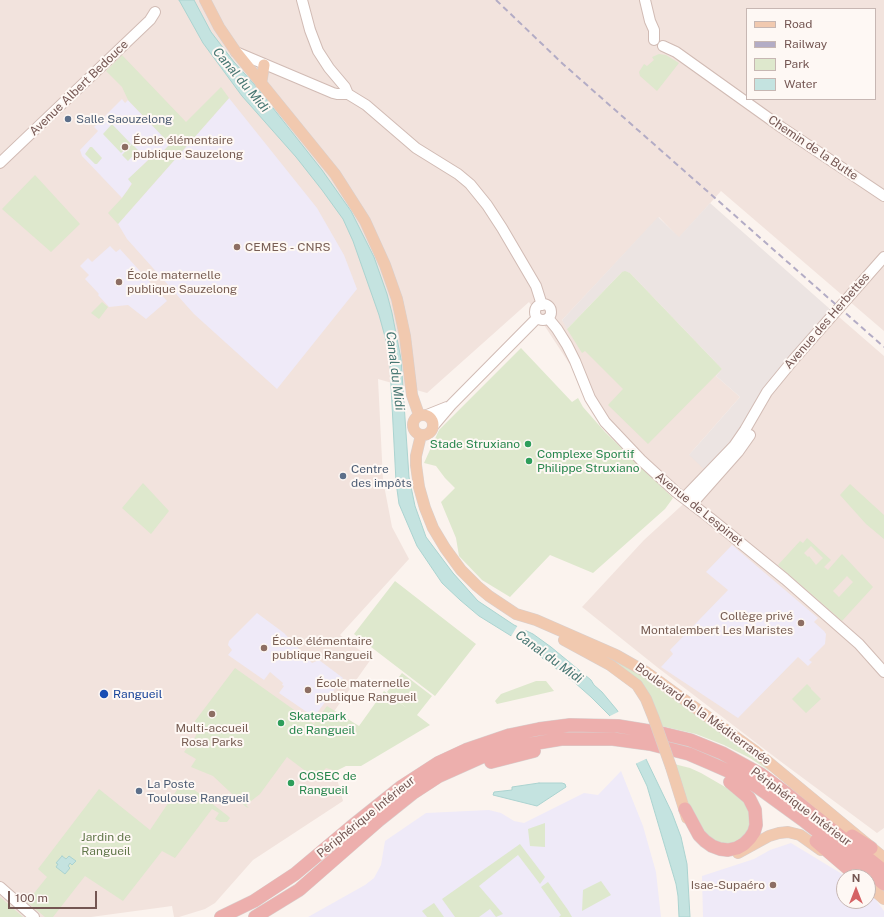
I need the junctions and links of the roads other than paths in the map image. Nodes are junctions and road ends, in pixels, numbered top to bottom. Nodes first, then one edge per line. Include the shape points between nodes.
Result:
1 (205, 0) edge
2 (302, 0) edge
3 (645, 0) edge
4 (155, 12) dead end
5 (236, 52) junction
6 (264, 65) junction
7 (261, 84) junction
8 (348, 94) junction
9 (0, 163) edge
10 (884, 196) edge
11 (884, 257) edge
12 (542, 305) junction
13 (537, 318) junction
14 (548, 318) junction
15 (451, 404) junction
16 (423, 415) junction
17 (434, 425) junction
18 (421, 435) junction
19 (688, 501) junction
20 (516, 614) junction
21 (884, 672) edge
22 (730, 782) junction
23 (786, 793) junction
24 (685, 809) junction
25 (378, 821) junction
26 (871, 848) junction
27 (884, 858) edge
28 (847, 869) edge
29 (848, 869) edge
30 (884, 871) edge
31 (884, 884) edge
32 (0, 887) edge
33 (876, 892) edge
34 (884, 899) edge
35 (34, 917) edge
36 (220, 917) edge
37 (255, 917) edge

1 - 5 main road
2 - 8 street, Avenue de Lespinet via 318,51
3 - 10 street, Chemin de la Butte via 659,41
4 - 9 street, Avenue Albert Bedouce via 141,29
5 - 6 street
5 - 7 main road
6 - 7 main road
6 - 8 street via 333,93
7 - 16 main road via 346,189 379,248 390,277 405,336 412,395
8 - 12 street, Avenue de Lespinet via 366,105 416,148 470,184 506,234 536,286
11 - 19 street, Avenue des Herbettes via 771,387 734,446
12 - 13 street via 535,311
12 - 14 street, Avenue de Lespinet via 550,308
13 - 14 street
13 - 15 street
14 - 19 street, Avenue de Lespinet via 567,345 590,398 605,422 642,460
15 - 16 street via 442,410
15 - 17 street
16 - 17 main road via 433,420
16 - 18 main road via 415,419 413,428
17 - 18 main road via 431,432
18 - 20 main road, Boulevard de la Méditerranée via 416,456 416,476 425,508 438,537 453,560 477,586
19 - 21 street, Avenue de Lespinet via 785,579 859,644
20 - 24 main road, bridge via 610,665 642,691
20 - 26 main road, Boulevard de la Méditerranée via 536,620 616,655 646,672 755,751
22 - 24 highway via 749,798 755,810 754,832 744,844 728,850 712,846 699,835
22 - 25 highway via 683,760 649,750 570,746 536,750 474,769 440,784
22 - 29 highway via 778,810
23 - 26 highway via 801,798
23 - 30 highway, Périphérique Intérieur
23 - 36 highway, Périphérique Intérieur via 762,775 708,747 661,733 618,726 591,725 525,731 466,750 419,775 372,809 295,874 254,901
24 - 28 main road via 696,839 710,852 729,855 745,850 769,836 788,832 800,835
25 - 31 highway via 430,781 486,755 523,744 561,739 626,740 689,754 735,774 803,820
25 - 37 highway via 298,890
26 - 27 main road, Boulevard de la Méditerranée
32 - 35 street
33 - 34 main road

